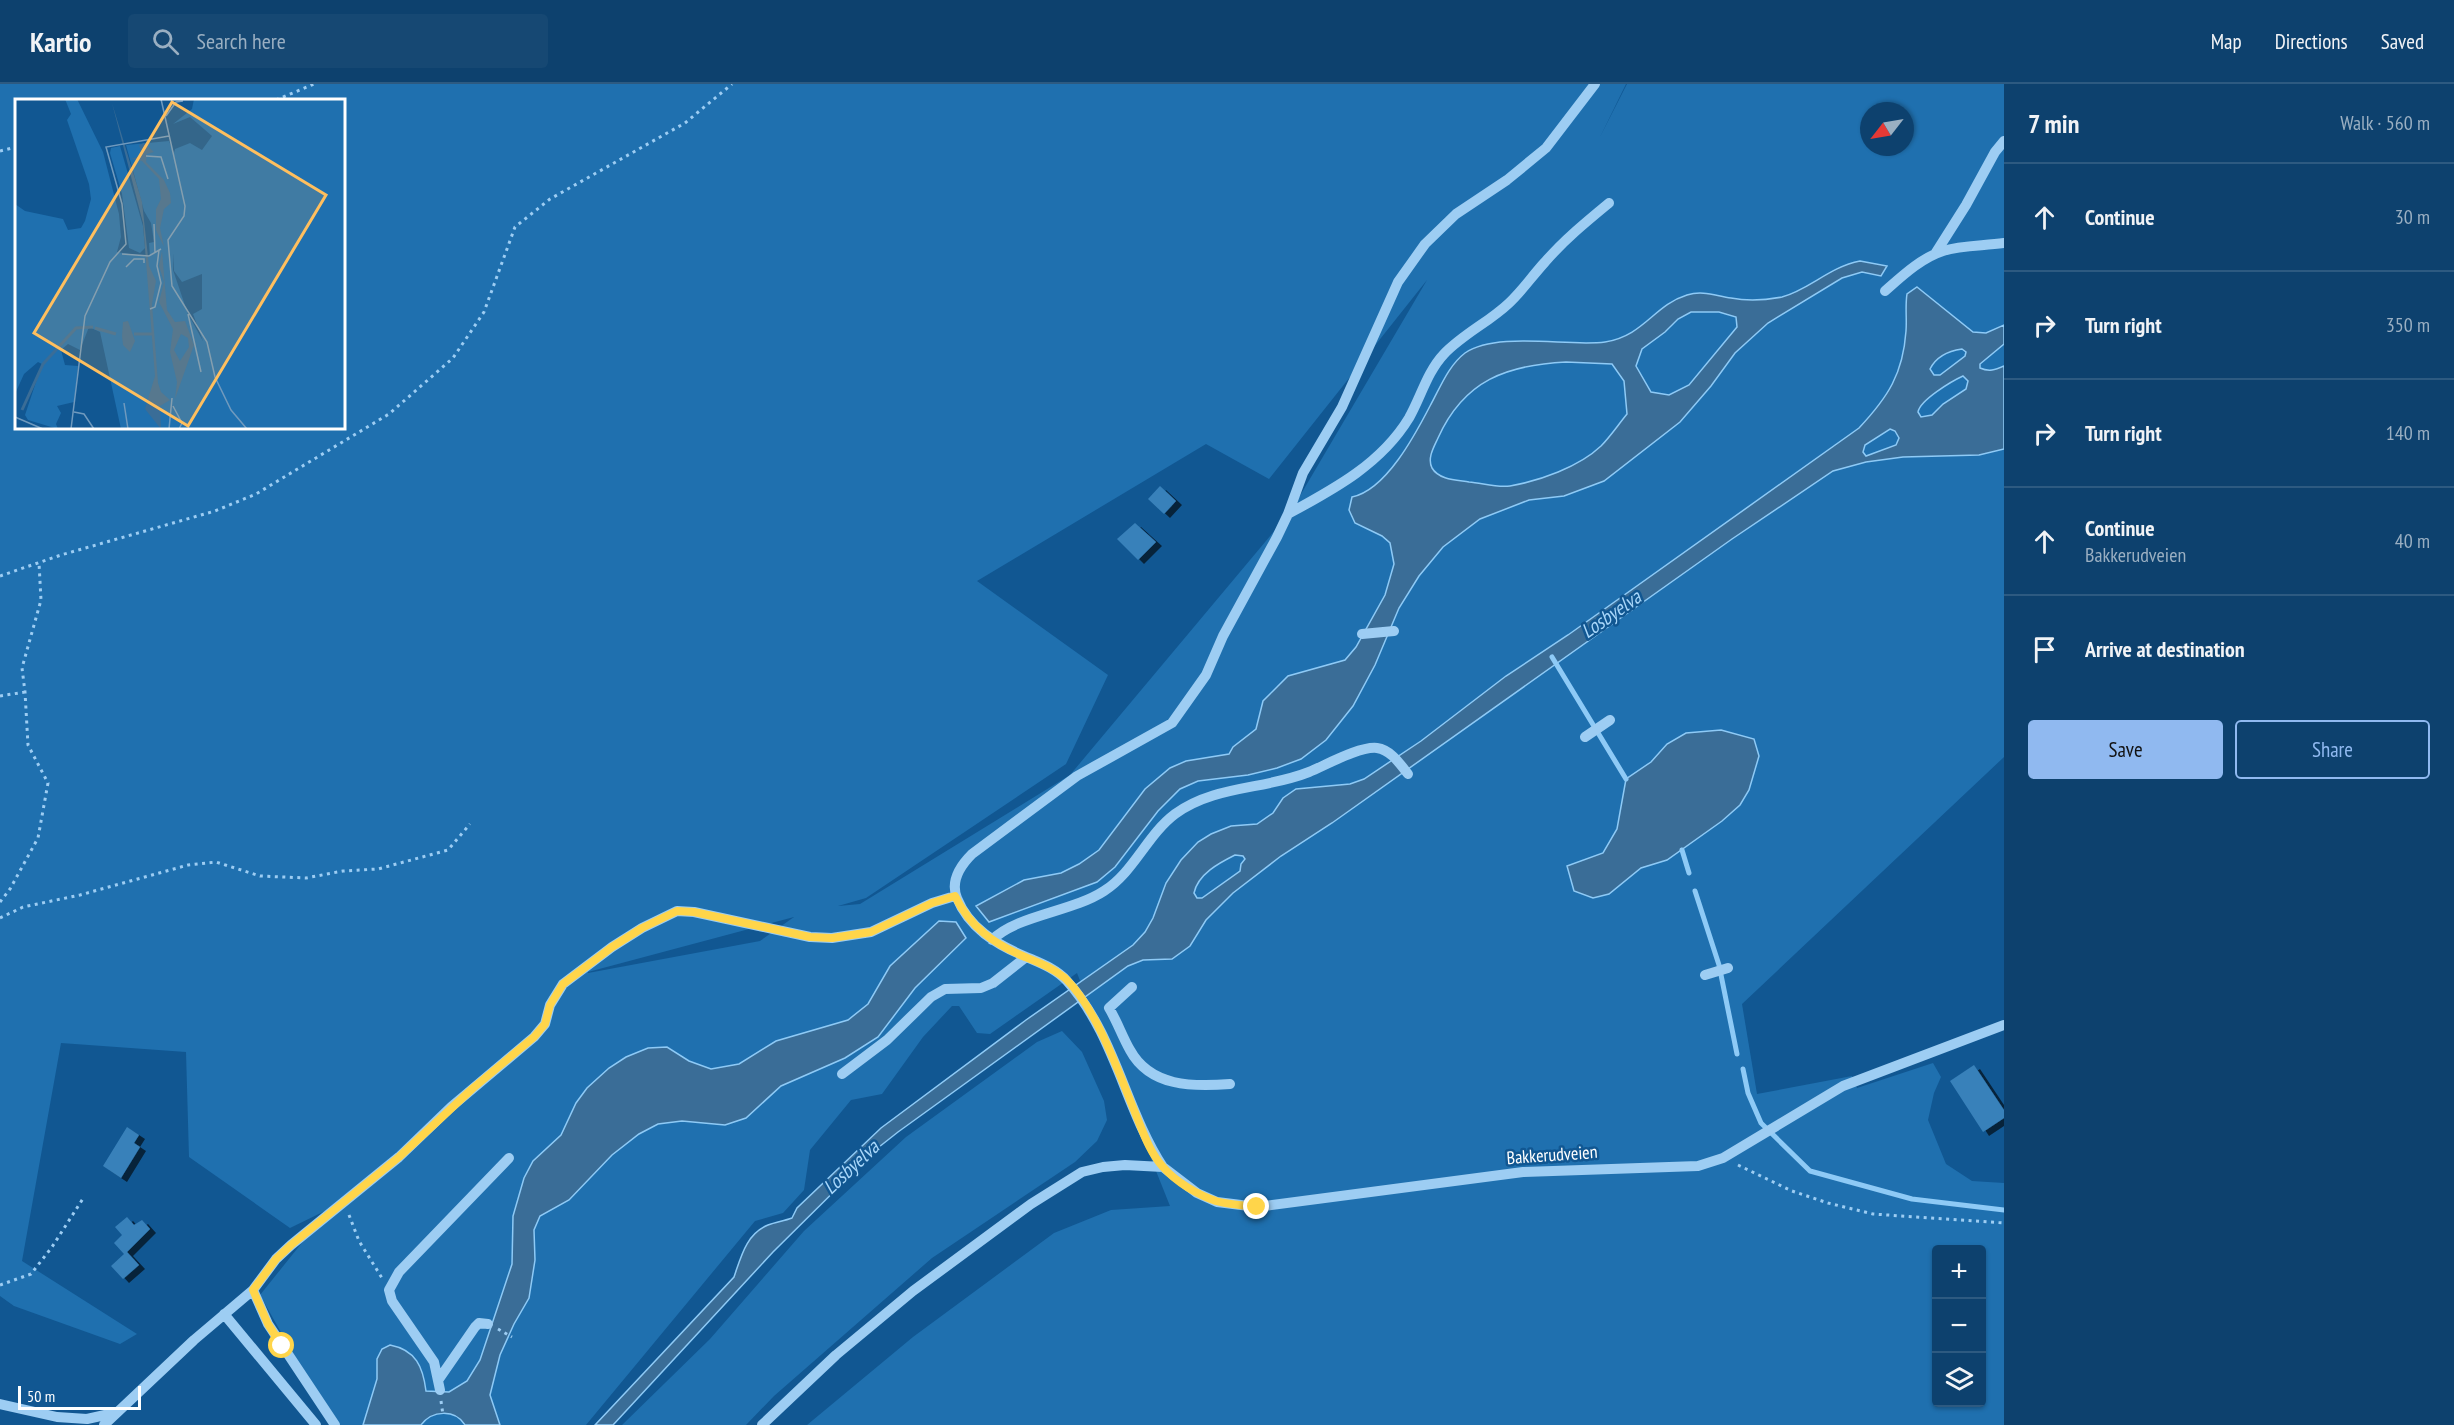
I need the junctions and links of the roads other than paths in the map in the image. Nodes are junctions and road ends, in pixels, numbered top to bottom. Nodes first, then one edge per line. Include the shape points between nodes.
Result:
1 (1595, 84) edge
2 (2004, 141) edge
3 (1609, 203) dead end
4 (2004, 243) edge
5 (1935, 254) junction
6 (1885, 291) dead end
7 (1288, 514) junction
8 (1394, 631) dead end
9 (1362, 634) dead end
10 (1610, 720) dead end
11 (1585, 736) dead end
12 (1408, 774) dead end
13 (955, 896) junction
14 (992, 940) junction
15 (1026, 957) junction
16 (1728, 968) dead end
17 (1705, 975) dead end
18 (1132, 987) dead end
19 (1108, 1008) junction
20 (1095, 1023) junction
21 (2004, 1025) edge
22 (842, 1074) dead end
23 (1230, 1084) dead end
24 (509, 1158) dead end
25 (1163, 1167) junction
26 (253, 1290) junction
27 (224, 1314) junction
28 (488, 1324) dead end
29 (0, 1404) edge
30 (115, 1413) junction
31 (104, 1425) edge
32 (316, 1425) edge
33 (335, 1425) edge
34 (762, 1425) edge

1 - 7 street via 1546,148 1456,214 1425,244 1398,282 1342,407 1299,482
2 - 5 street
3 - 7 street via 1572,233 1510,303 1443,355 1392,442 1362,470
4 - 5 street
5 - 6 street
7 - 13 street via 1206,675 1172,723 1077,776 998,832 959,869
8 - 9 street
10 - 11 street
12 - 14 street via 1390,754 1371,748 1289,779 1195,801 1172,816 1128,871 1104,891 1008,928
13 - 14 street via 971,921
13 - 26 street via 871,932 832,938 810,937 694,912 677,911 664,916 612,947 563,984 550,1005 545,1024 534,1037 276,1259
14 - 15 street
15 - 20 street via 1049,966 1071,986
15 - 22 street via 993,983 945,989 931,997 887,1040
16 - 17 street
18 - 19 street
19 - 20 street
19 - 23 street via 1131,1052 1154,1075 1199,1087
20 - 25 street
21 - 25 street, Bakkerudveien via 1843,1086 1723,1158 1698,1166 1523,1172 1257,1207 1218,1202 1197,1193
24 - 28 street via 429,1239 393,1280 389,1290 392,1301 434,1362 440,1384 475,1327
25 - 34 street via 1125,1165 1082,1172 1031,1204 836,1354
26 - 27 street
26 - 33 street via 268,1324
27 - 30 street
27 - 32 street
29 - 30 street via 57,1417 87,1419
30 - 31 street

